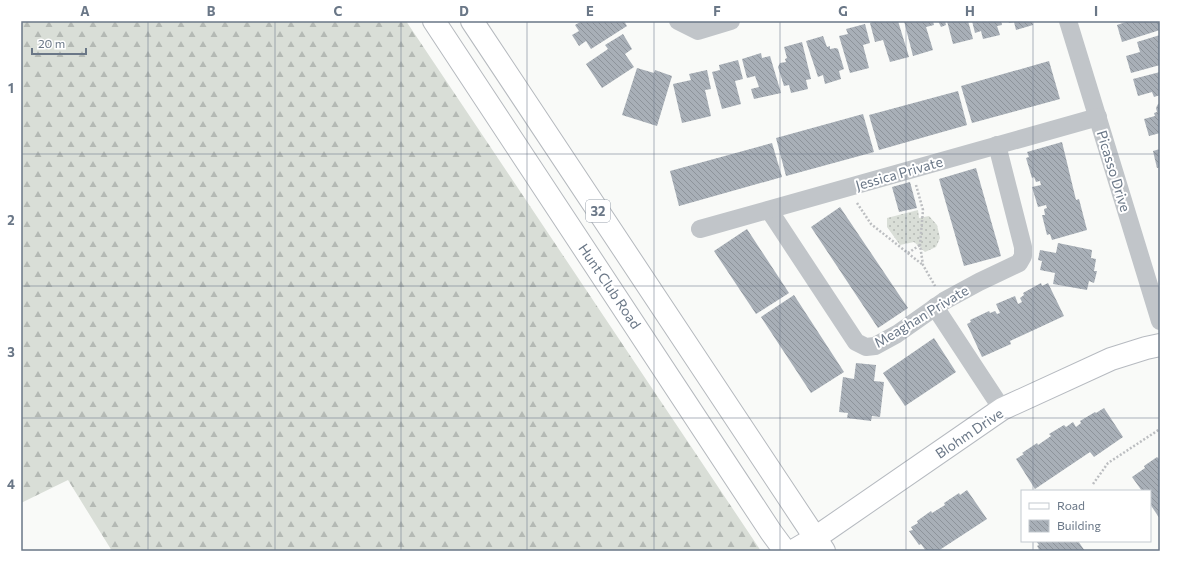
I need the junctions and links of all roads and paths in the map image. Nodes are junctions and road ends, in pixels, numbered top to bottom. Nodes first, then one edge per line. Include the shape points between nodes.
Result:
1 (434, 21) edge
2 (472, 21) edge
3 (678, 21) edge
4 (732, 21) edge
5 (1068, 21) edge
6 (1098, 117) junction
7 (997, 145) junction
8 (912, 169) junction
9 (850, 187) junction
10 (769, 210) junction
11 (700, 229) dead end
12 (920, 245) junction
13 (908, 253) junction
14 (923, 265) junction
15 (939, 304) junction
16 (1160, 321) edge
17 (1160, 345) edge
18 (1002, 409) junction
19 (1160, 429) edge
20 (1093, 484) dead end
21 (819, 544) edge
22 (786, 551) edge
23 (793, 551) edge

1 - 22 main road, Hunt Club Road / 32
2 - 21 main road, 32
3 - 4 street via 698,31
5 - 6 street, Picasso Drive
6 - 7 street, Jessica Private
6 - 16 street, Picasso Drive
7 - 8 street, Jessica Private
7 - 15 street, Meaghan Private via 1023,256 1019,264
8 - 9 street, Jessica Private
8 - 12 path via 923,210
9 - 10 street, Jessica Private
9 - 13 path via 858,206 871,224
10 - 11 street, Jessica Private
10 - 15 street, Meaghan Private via 856,342 866,347 874,346
12 - 13 path
12 - 14 path
13 - 14 path
14 - 15 path
15 - 18 street
17 - 18 main road, Blohm Drive via 1111,360
18 - 21 main road, Blohm Drive
19 - 20 path via 1108,462
21 - 23 main road, Blohm Drive

